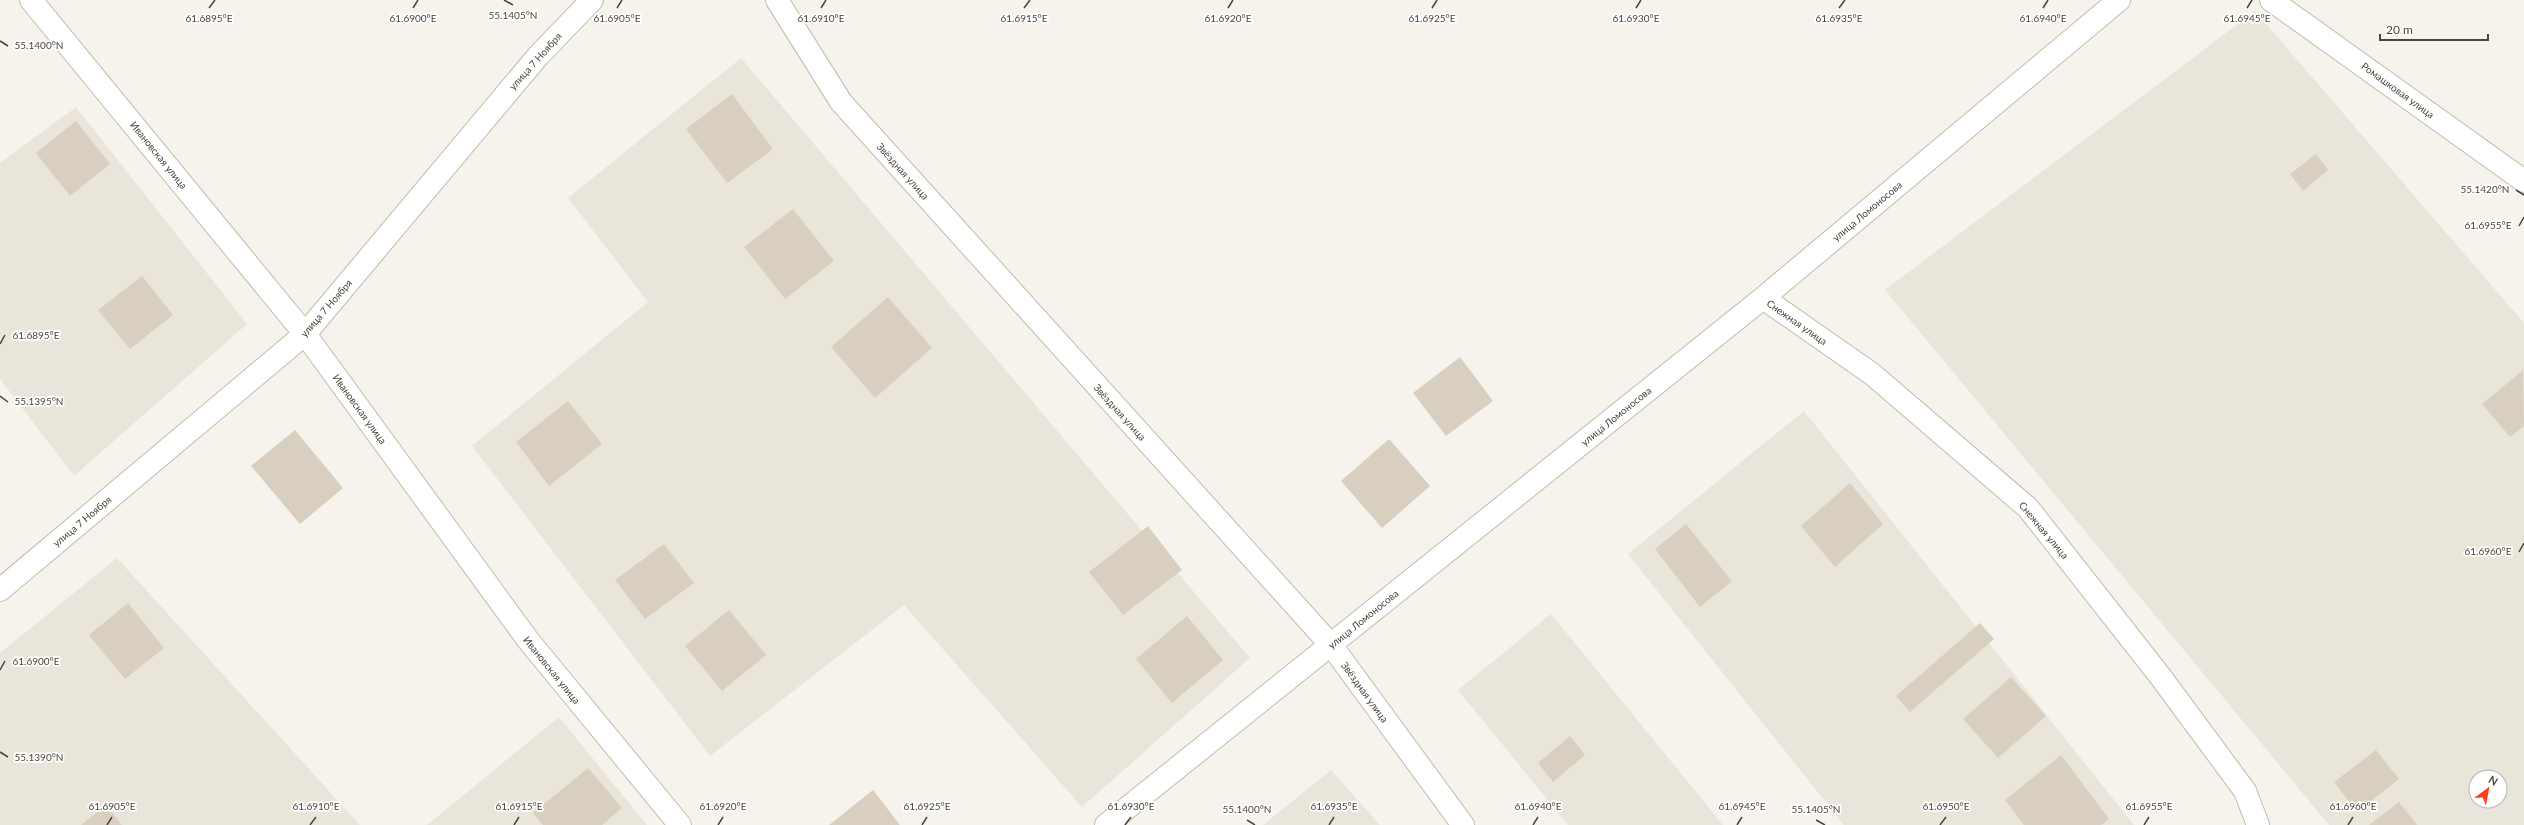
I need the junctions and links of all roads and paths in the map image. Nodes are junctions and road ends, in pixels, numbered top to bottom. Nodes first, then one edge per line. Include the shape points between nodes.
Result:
1 (31, 0) edge
2 (592, 0) edge
3 (777, 0) edge
4 (2119, 0) edge
5 (2271, 0) edge
6 (2524, 181) edge
7 (1763, 298) junction
8 (305, 334) junction
9 (0, 590) edge
10 (1331, 645) junction
11 (680, 825) edge
12 (1106, 825) edge
13 (1463, 825) edge
14 (2258, 825) edge

1 - 8 street, Ивановская улица
2 - 8 street, улица 7 Ноября via 538,56
3 - 10 street, Звёздная улица via 841,102
4 - 7 street, улица Ломоносова
5 - 6 street, Ромашковая улица
7 - 10 street, улица Ломоносова
7 - 14 street, Снежная улица via 1872,374 2028,508 2160,676 2245,791
8 - 9 street, улица 7 Ноября
8 - 11 street, Ивановская улица via 528,640
10 - 12 street, улица Ломоносова
10 - 13 street, Звёздная улица

